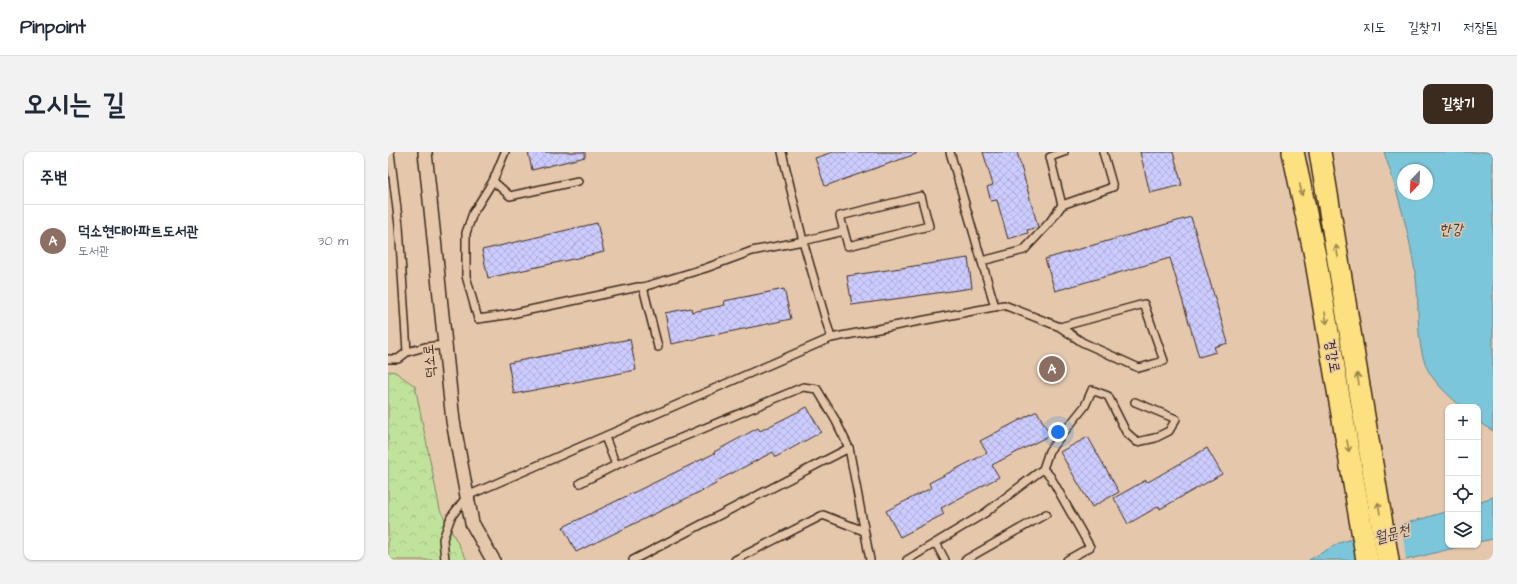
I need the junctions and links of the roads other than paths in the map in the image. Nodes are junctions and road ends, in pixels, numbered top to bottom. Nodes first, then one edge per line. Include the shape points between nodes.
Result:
1 (390, 152) edge
2 (425, 152) edge
3 (505, 152) edge
4 (782, 152) edge
5 (950, 152) edge
6 (1064, 152) edge
7 (1103, 152) edge
8 (1293, 152) edge
9 (1320, 152) edge
10 (578, 181) dead end
11 (493, 182) junction
12 (1062, 205) junction
13 (844, 231) junction
14 (803, 241) junction
15 (982, 261) junction
16 (643, 287) junction
17 (995, 307) junction
18 (1060, 327) junction
19 (831, 338) junction
20 (444, 345) junction
21 (658, 347) dead end
22 (407, 352) junction
23 (388, 359) edge
24 (1135, 402) dead end
25 (605, 437) junction
26 (849, 448) junction
27 (616, 465) junction
28 (1043, 469) junction
29 (580, 483) dead end
30 (467, 496) junction
31 (1046, 514) dead end
32 (864, 531) junction
33 (936, 543) junction
34 (445, 560) edge
35 (493, 560) edge
36 (633, 560) edge
37 (735, 560) edge
38 (870, 560) edge
39 (907, 560) edge
40 (944, 560) edge
41 (965, 560) edge
42 (1067, 560) edge
43 (1367, 560) edge
44 (1388, 560) edge

1 - 22 lane via 399,226
2 - 20 street, 덕소로
3 - 11 lane
4 - 14 lane
5 - 15 lane
6 - 12 lane via 1050,157
7 - 12 lane via 1113,187
8 -> 43 main road, 경강로 via 1315,256
44 -> 9 main road, 경강로
10 - 11 lane via 510,196
11 - 16 lane via 473,213 466,234 466,276 478,319
12 - 15 lane via 1024,250
13 - 13 lane via 840,216 921,196 929,226 848,246
13 - 14 lane
14 - 16 lane via 752,251
14 - 19 lane
15 - 17 lane
16 - 21 lane
17 - 18 lane via 1004,305
17 - 19 lane
18 - 18 lane via 1082,342 1138,368 1164,361 1144,304
19 - 25 lane
20 - 22 lane
20 - 30 street, 덕소로 via 453,421
22 - 23 lane via 398,359
24 - 28 lane via 1176,419 1169,431 1137,442 1126,432 1108,396 1092,390 1085,406 1049,451
25 - 27 lane
25 - 30 lane
26 - 27 lane via 817,389 803,386
26 - 32 lane
26 - 36 lane
27 - 29 lane
28 - 33 lane via 985,513
28 - 42 lane via 1050,476 1090,547
30 - 34 lane via 451,517 443,539
30 - 35 street, 덕소로 via 472,523
31 - 41 lane
32 - 37 lane via 823,515
32 - 38 lane
33 - 39 lane
33 - 40 lane

